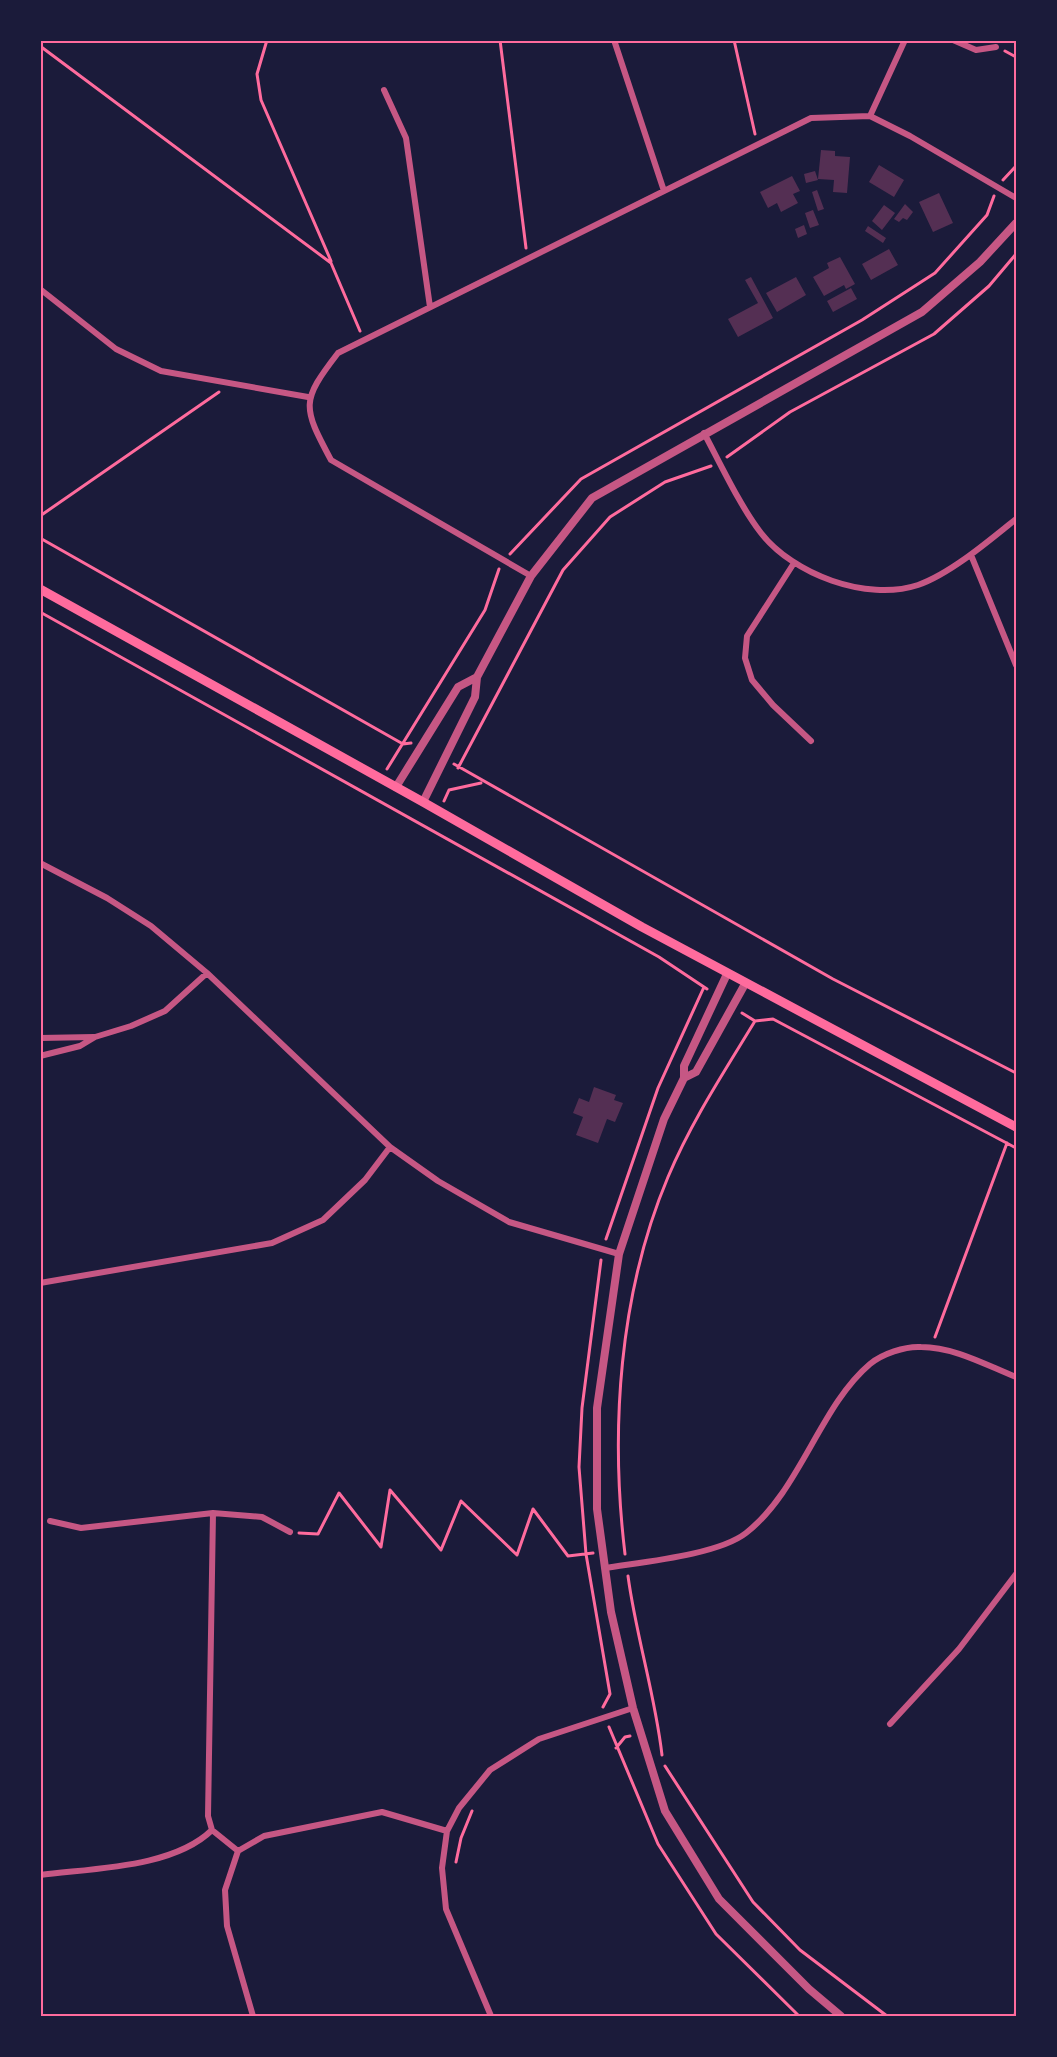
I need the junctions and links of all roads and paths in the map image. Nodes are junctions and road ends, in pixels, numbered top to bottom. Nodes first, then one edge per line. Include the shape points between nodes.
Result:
1 (267, 40) edge
2 (500, 40) edge
3 (614, 40) edge
4 (734, 40) edge
5 (905, 40) edge
6 (953, 40) edge
7 (40, 46) edge
8 (996, 47) dead end
9 (384, 90) dead end
10 (870, 116) junction
11 (757, 145) junction
12 (664, 191) junction
13 (1017, 198) edge
14 (1017, 223) edge
15 (1017, 254) edge
16 (527, 259) junction
17 (332, 263) junction
18 (40, 289) edge
19 (430, 307) junction
20 (364, 340) junction
21 (230, 384) junction
22 (308, 397) junction
23 (704, 433) junction
24 (720, 462) junction
25 (40, 516) edge
26 (1017, 519) edge
27 (40, 538) edge
28 (971, 555) junction
29 (794, 563) junction
30 (531, 576) junction
31 (40, 589) edge
32 (40, 612) edge
33 (1017, 664) edge
34 (477, 676) junction
35 (811, 741) dead end
36 (424, 742) junction
37 (446, 754) junction
38 (458, 768) junction
39 (482, 782) junction
40 (396, 787) junction
41 (423, 802) junction
42 (439, 812) junction
43 (431, 830) junction
44 (40, 863) edge
45 (207, 973) junction
46 (727, 974) junction
47 (745, 984) junction
48 (704, 987) junction
49 (717, 996) junction
50 (733, 1006) junction
51 (755, 1021) junction
52 (95, 1037) junction
53 (40, 1038) edge
54 (40, 1056) edge
55 (1017, 1073) edge
56 (684, 1078) junction
57 (1015, 1126) edge
58 (1007, 1144) junction
59 (390, 1147) junction
60 (1017, 1148) edge
61 (603, 1249) junction
62 (619, 1254) junction
63 (40, 1283) edge
64 (931, 1348) junction
65 (1017, 1377) edge
66 (213, 1513) junction
67 (50, 1521) dead end
68 (290, 1532) joint
69 (576, 1555) dead end
70 (626, 1564) junction
71 (605, 1568) junction
72 (1017, 1574) edge
73 (633, 1708) junction
74 (605, 1718) junction
75 (890, 1724) dead end
76 (600, 1730) dead end
77 (610, 1730) junction
78 (473, 1810) dead end
79 (212, 1830) junction
80 (447, 1831) junction
81 (238, 1851) junction
82 (454, 1869) dead end
83 (40, 1875) edge
84 (1017, 2008) edge
85 (253, 2016) edge
86 (490, 2016) edge
87 (799, 2016) edge
88 (841, 2016) edge
89 (887, 2016) edge
90 (1015, 2016) edge

1 - 17 path via 257,74 261,100
2 - 16 path
3 - 12 street
4 - 11 path
5 - 10 street
6 - 8 street via 976,50
7 - 17 path
9 - 19 street via 406,138
10 - 11 street via 811,118
10 - 13 street
11 - 12 street
12 - 16 street
14 - 23 street via 980,262 922,312
15 - 24 path via 989,286 934,334 790,412
16 - 19 street
17 - 20 path
18 - 21 street via 116,349 161,371
19 - 20 street
20 - 22 street via 338,353
21 - 22 street
21 - 25 path
22 - 30 street via 314,429 331,460
23 - 24 street
23 - 30 street via 592,498
24 - 29 street via 760,532
24 - 38 path via 665,482 610,517 563,570
26 - 28 street
27 - 36 path via 403,744
28 - 29 street via 917,585 874,590 829,580
28 - 33 street
29 - 35 street via 747,636 745,658 752,680
30 - 34 street
31 - 40 main road
32 - 43 path
34 - 36 street via 458,687
34 - 37 street via 475,697
36 - 40 street
37 - 38 path
37 - 41 street
38 - 39 path
39 - 42 path via 449,790
39 - 55 path via 833,979
40 - 41 main road
41 - 42 main road
42 - 43 path
42 - 46 main road
43 - 48 path via 659,957
44 - 45 street via 151,926
45 - 52 street via 165,1011
45 - 59 street
46 - 47 main road
46 - 49 street
47 - 50 street
47 - 57 main road
48 - 49 path
48 - 61 path via 658,1088
49 - 56 street via 684,1066
50 - 51 path
50 - 56 street via 696,1072
51 - 58 path via 772,1018
51 - 70 path via 693,1124 668,1178 645,1244 625,1341 618,1414
52 - 53 street
52 - 54 street via 80,1046
56 - 62 street via 664,1119
57 - 58 path
58 - 60 path
58 - 64 path
59 - 61 street via 508,1222
59 - 63 street via 365,1180 323,1220 272,1243
61 - 62 street
61 - 74 path via 582,1408 579,1467 586,1554 610,1694 602,1704
62 - 71 street via 597,1407 597,1509
64 - 65 street via 953,1352
64 - 70 street via 897,1350 870,1363 846,1392 773,1506 745,1534 711,1549
66 - 67 street via 81,1528
66 - 68 street via 262,1517
66 - 79 street via 208,1816
68 - 69 path via 318,1534 339,1493 381,1547 390,1490 441,1550 460,1501 517,1555 533,1509 568,1556
70 - 71 street
70 - 89 path via 632,1611 657,1714 662,1761 753,1902 800,1950
71 - 73 street
72 - 75 street via 959,1649
73 - 74 street
73 - 88 street via 665,1811 719,1899
74 - 77 path
74 - 80 street via 539,1739 490,1770 459,1808
76 - 77 path
77 - 87 path via 658,1844 716,1934
78 - 82 path
79 - 81 street
79 - 83 street via 198,1843 167,1857
80 - 81 street via 382,1812 264,1836
80 - 86 street via 442,1868 446,1909
81 - 85 street via 225,1890 228,1926
84 - 90 path

